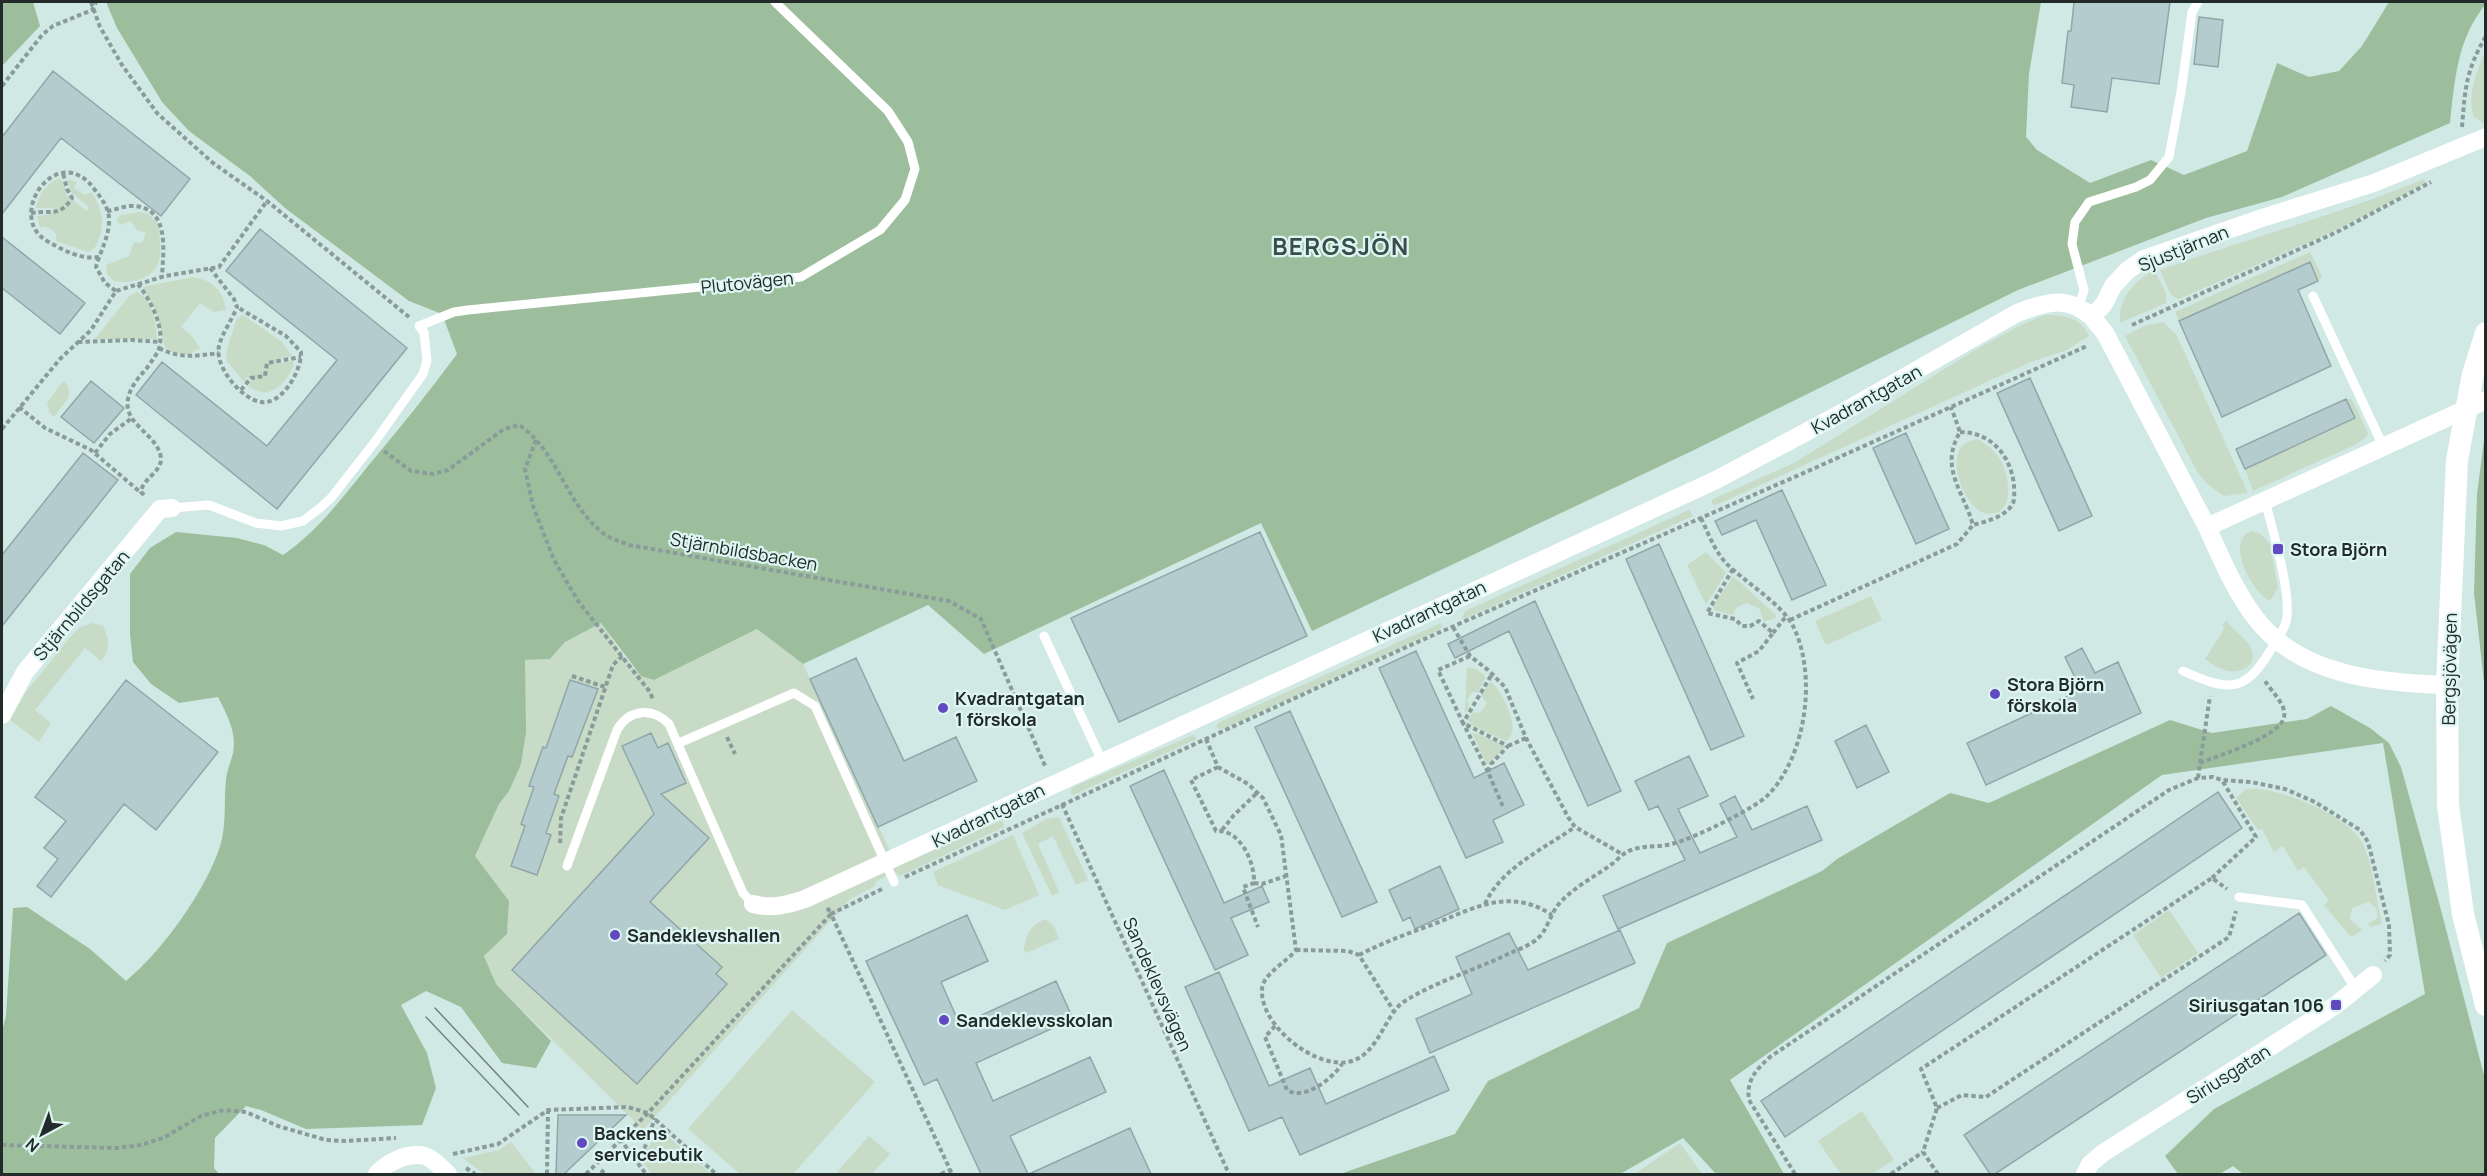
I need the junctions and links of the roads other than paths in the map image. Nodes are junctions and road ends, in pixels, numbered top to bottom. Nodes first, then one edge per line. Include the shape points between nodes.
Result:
1 (775, 2) edge
2 (2198, 2) edge
3 (2486, 137) edge
4 (2313, 296) dead end
5 (2086, 312) junction
6 (2486, 333) edge
7 (2486, 400) edge
8 (2384, 448) junction
9 (2265, 501) junction
10 (166, 509) joint
11 (2207, 526) junction
12 (1044, 636) dead end
13 (2277, 639) junction
14 (2183, 671) dead end
15 (2447, 685) junction
16 (2, 715) edge
17 (679, 743) junction
18 (1102, 761) junction
19 (887, 863) junction
20 (567, 866) road end
21 (894, 882) road end
22 (2239, 897) road end
23 (753, 904) joint
24 (2373, 975) road end
25 (2356, 989) junction
26 (2486, 1005) edge
27 (377, 1174) edge
28 (447, 1174) edge
29 (2085, 1174) edge

1 - 10 lane, Plutovägen via 888,111 908,141 915,169 905,200 880,230 801,277 454,312 419,326 424,332 427,361 423,374 331,498 303,521 281,526 256,523 209,505
2 - 5 lane via 2192,12 2169,157 2150,180 2089,202 2074,222 2072,244
3 - 5 street, Sjustjärnan via 2374,183 2144,259 2113,286 2104,304
4 - 8 lane
5 - 11 street via 2105,333
5 - 18 street, Kvadrantgatan via 2057,302 2017,313 1838,416 1716,480
6 - 15 street, Bergsjövägen via 2473,374 2457,460
7 - 8 street
8 - 9 street
9 - 11 street
9 - 13 lane via 2286,599 2286,622
10 - 16 street, Stjärnbildsgatan via 25,672
11 - 13 street via 2232,582 2255,618
12 - 18 lane
13 - 14 lane via 2258,671 2237,685 2211,684
13 - 15 street via 2335,672
15 - 26 street, Bergsjövägen via 2448,805 2463,914
17 - 19 lane via 794,693 814,706
17 - 20 lane via 669,724 657,714 633,714 621,722
17 - 23 lane via 743,893
18 - 19 street, Kvadrantgatan
19 - 21 lane
19 - 23 street, Kvadrantgatan via 781,906 766,908
22 - 25 lane via 2302,905
24 - 25 street, Siriusgatan
25 - 29 street, Siriusgatan via 2103,1153
27 - 28 street via 389,1162 411,1156 425,1156

